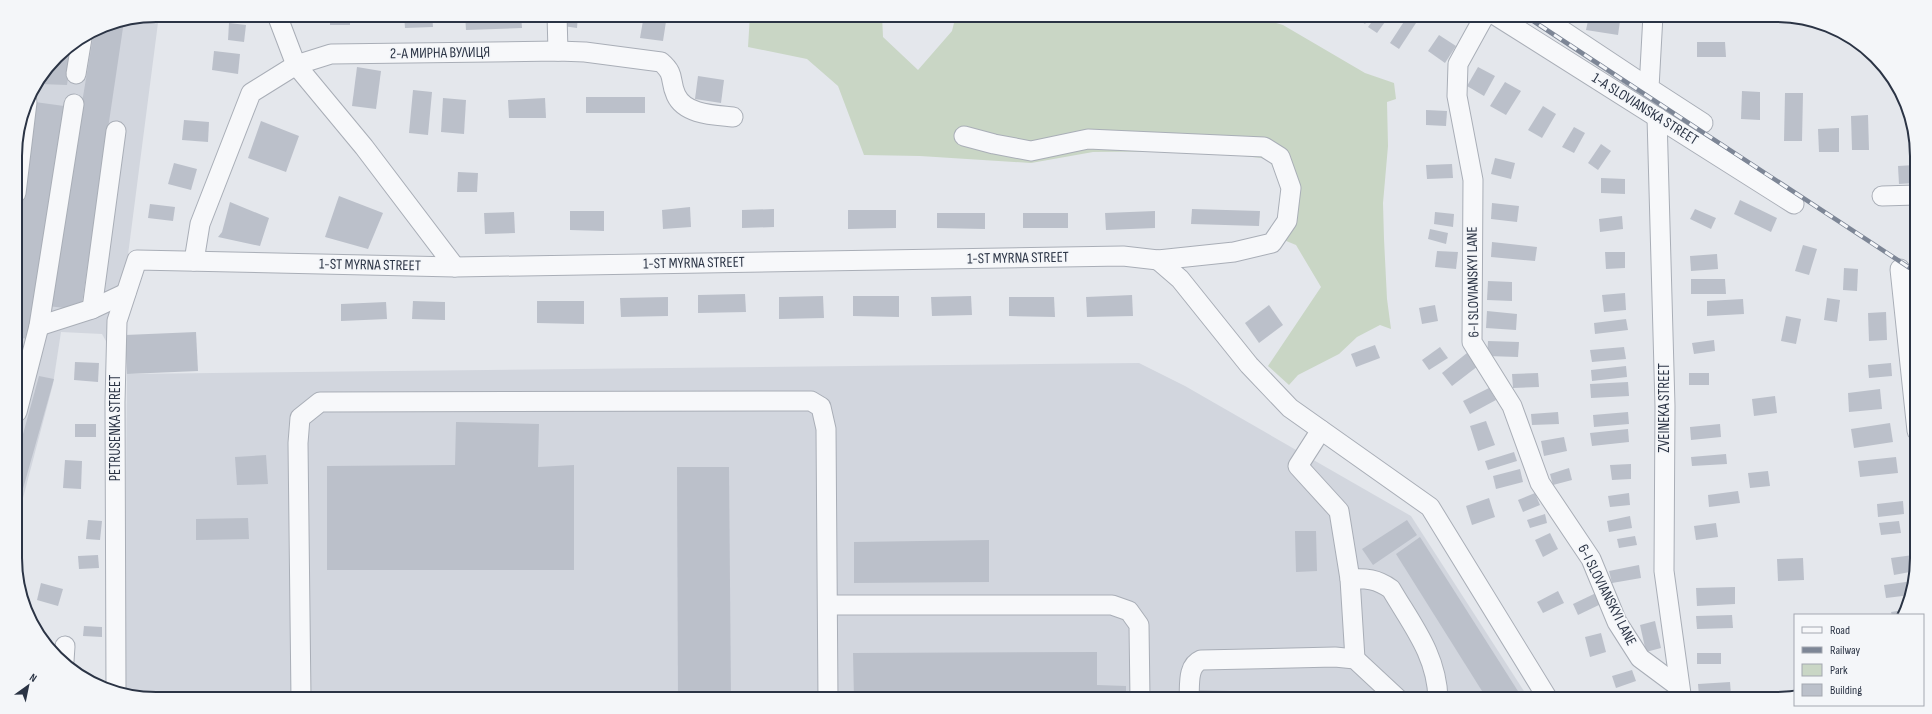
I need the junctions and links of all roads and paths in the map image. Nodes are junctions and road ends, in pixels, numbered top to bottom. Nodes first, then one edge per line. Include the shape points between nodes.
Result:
1 (280, 22) edge
2 (557, 22) edge
3 (1481, 22) edge
4 (1506, 22) edge
5 (1550, 22) edge
6 (1653, 22) edge
7 (81, 46) edge
8 (558, 51) junction
9 (296, 65) junction
10 (76, 74) dead end
11 (1649, 88) junction
12 (74, 104) dead end
13 (733, 117) dead end
14 (1657, 117) junction
15 (1703, 123) dead end
16 (116, 131) dead end
17 (964, 136) dead end
18 (1910, 195) edge
19 (1882, 196) dead end
20 (1794, 204) dead end
21 (1158, 260) junction
22 (194, 261) junction
23 (230, 261) joint
24 (455, 267) junction
25 (1900, 270) dead end
26 (126, 294) junction
27 (92, 309) junction
28 (39, 326) junction
29 (34, 345) junction
30 (22, 351) edge
31 (1910, 365) edge
32 (22, 392) edge
33 (1321, 430) junction
34 (1350, 579) junction
35 (828, 605) junction
36 (1355, 659) junction
37 (116, 686) edge
38 (300, 692) edge
39 (828, 692) edge
40 (1140, 692) edge
41 (1190, 692) edge
42 (1390, 692) edge
43 (1437, 692) edge
44 (1544, 692) edge
45 (1679, 692) edge
46 (1680, 692) edge

1 - 9 street
2 - 8 street
3 - 45 street, 6-I SLOVIANSKYI LANE via 1458,64 1457,96 1473,180 1472,342 1512,406 1540,483 1591,559 1617,622 1640,658
4 - 14 street, 1-A SLOVIANSKA STREET
5 - 11 street
6 - 11 street
7 - 10 street
8 - 9 street, 2-А МИРНА ВУЛИЦЯ via 331,54
8 - 13 street, 2-А МИРНА ВУЛИЦЯ via 661,62 670,70 676,96 685,106 706,114
9 - 22 street, 2-А МИРНА ВУЛИЦЯ via 251,93 200,224
9 - 24 street via 364,147
11 - 15 street
12 - 28 street
14 - 20 street, 1-A SLOVIANSKA STREET
14 - 46 street, ZVEINEKA STREET via 1665,406 1664,571
16 - 27 street
17 - 21 street, 1-ST MYRNA STREET via 1031,152 1088,139 1264,148 1280,157 1291,188 1287,221 1272,243 1234,252
18 - 19 street
21 - 24 street, 1-ST MYRNA STREET via 1123,256
21 - 33 street via 1180,279 1249,366 1290,408
22 - 23 street, PETRUSENKA STREET
22 - 26 street, PETRUSENKA STREET via 137,260
23 - 24 street, 1-ST MYRNA STREET
25 - 31 street
26 - 27 street
26 - 37 street, PETRUSENKA STREET via 117,321 116,336
27 - 28 street
28 - 29 street
29 - 30 street
29 - 32 street
33 - 34 street via 1298,466 1339,510
33 - 44 street via 1430,507
34 - 36 street
34 - 43 street via 1366,578 1381,581 1391,589 1430,655 1436,674
35 - 38 street via 826,429 821,407 811,401 320,402 300,418 299,424
35 - 39 street
35 - 40 street via 1112,605 1129,611 1139,625
36 - 41 street via 1335,657 1201,660 1195,663 1191,671
36 - 42 street

